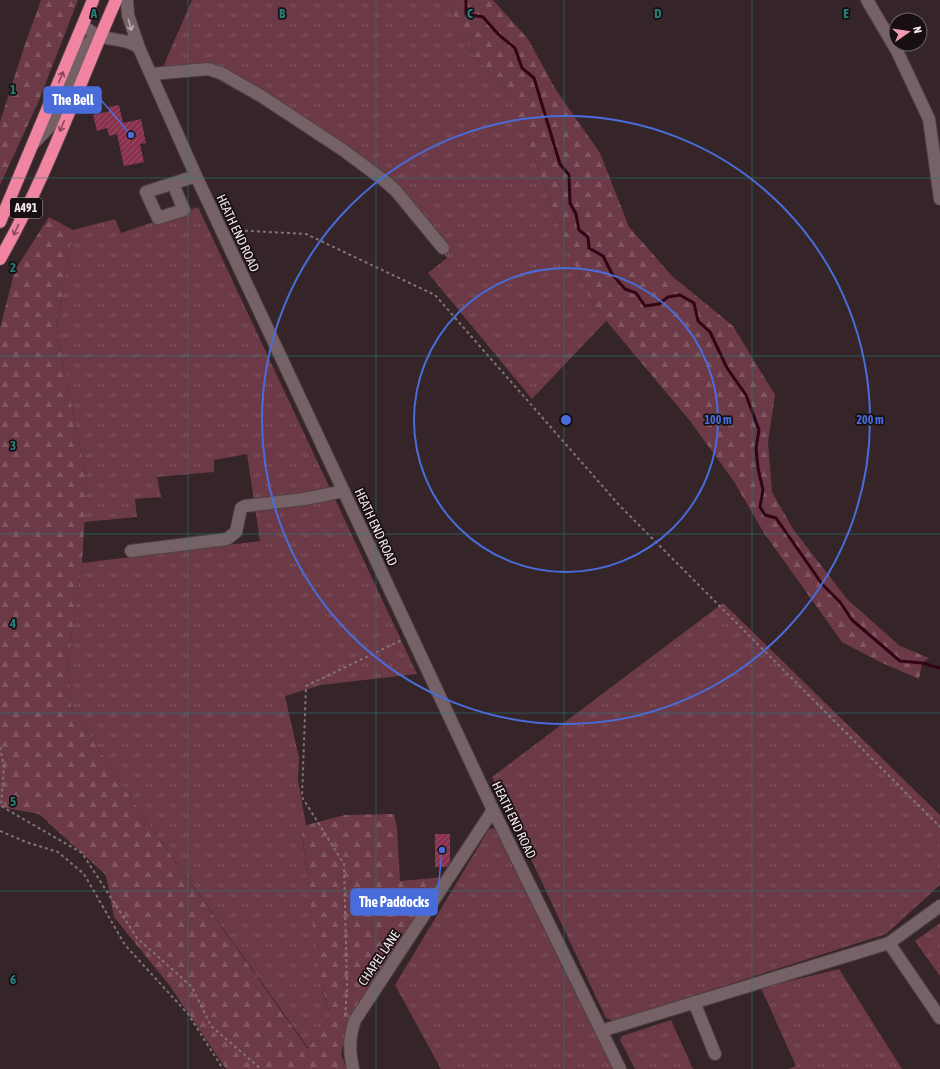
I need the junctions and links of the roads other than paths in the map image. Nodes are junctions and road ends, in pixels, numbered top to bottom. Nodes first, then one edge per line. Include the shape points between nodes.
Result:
1 (93, 0) edge
2 (116, 0) edge
3 (127, 0) edge
4 (867, 0) edge
5 (83, 26) junction
6 (101, 36) junction
7 (138, 48) junction
8 (151, 74) junction
9 (34, 144) junction
10 (196, 176) junction
11 (173, 184) dead end
12 (940, 199) edge
13 (0, 222) edge
14 (442, 248) dead end
15 (0, 259) edge
16 (344, 491) junction
17 (131, 551) dead end
18 (493, 810) junction
19 (940, 906) edge
20 (889, 943) junction
21 (694, 1002) junction
22 (940, 1018) edge
23 (601, 1030) junction
24 (715, 1054) dead end
25 (353, 1069) edge
26 (620, 1069) edge

1 - 5 highway, A491
2 - 6 highway, A491
3 -> 7 street, HEATH END ROAD via 128,15
4 - 12 street via 897,51 930,119
5 - 6 street
9 -> 5 highway, A491
6 - 7 street via 115,38
6 - 9 street via 86,45 51,125
6 -> 15 highway, A491 via 17,227
7 - 8 street, HEATH END ROAD
8 - 10 street, HEATH END ROAD
8 - 14 street via 208,69 221,73 261,96 386,182
9 - 13 highway, A491
10 - 11 street
10 - 16 street, HEATH END ROAD
16 - 17 street via 245,506 241,508 236,532 227,539
16 - 18 street, HEATH END ROAD
18 - 23 street, HEATH END ROAD
18 - 25 street, CHAPEL LANE via 355,1020 350,1033 349,1047
19 - 20 street
20 - 21 street
20 - 22 street
21 - 23 street
21 - 24 street
23 - 26 street, HEATH END ROAD

